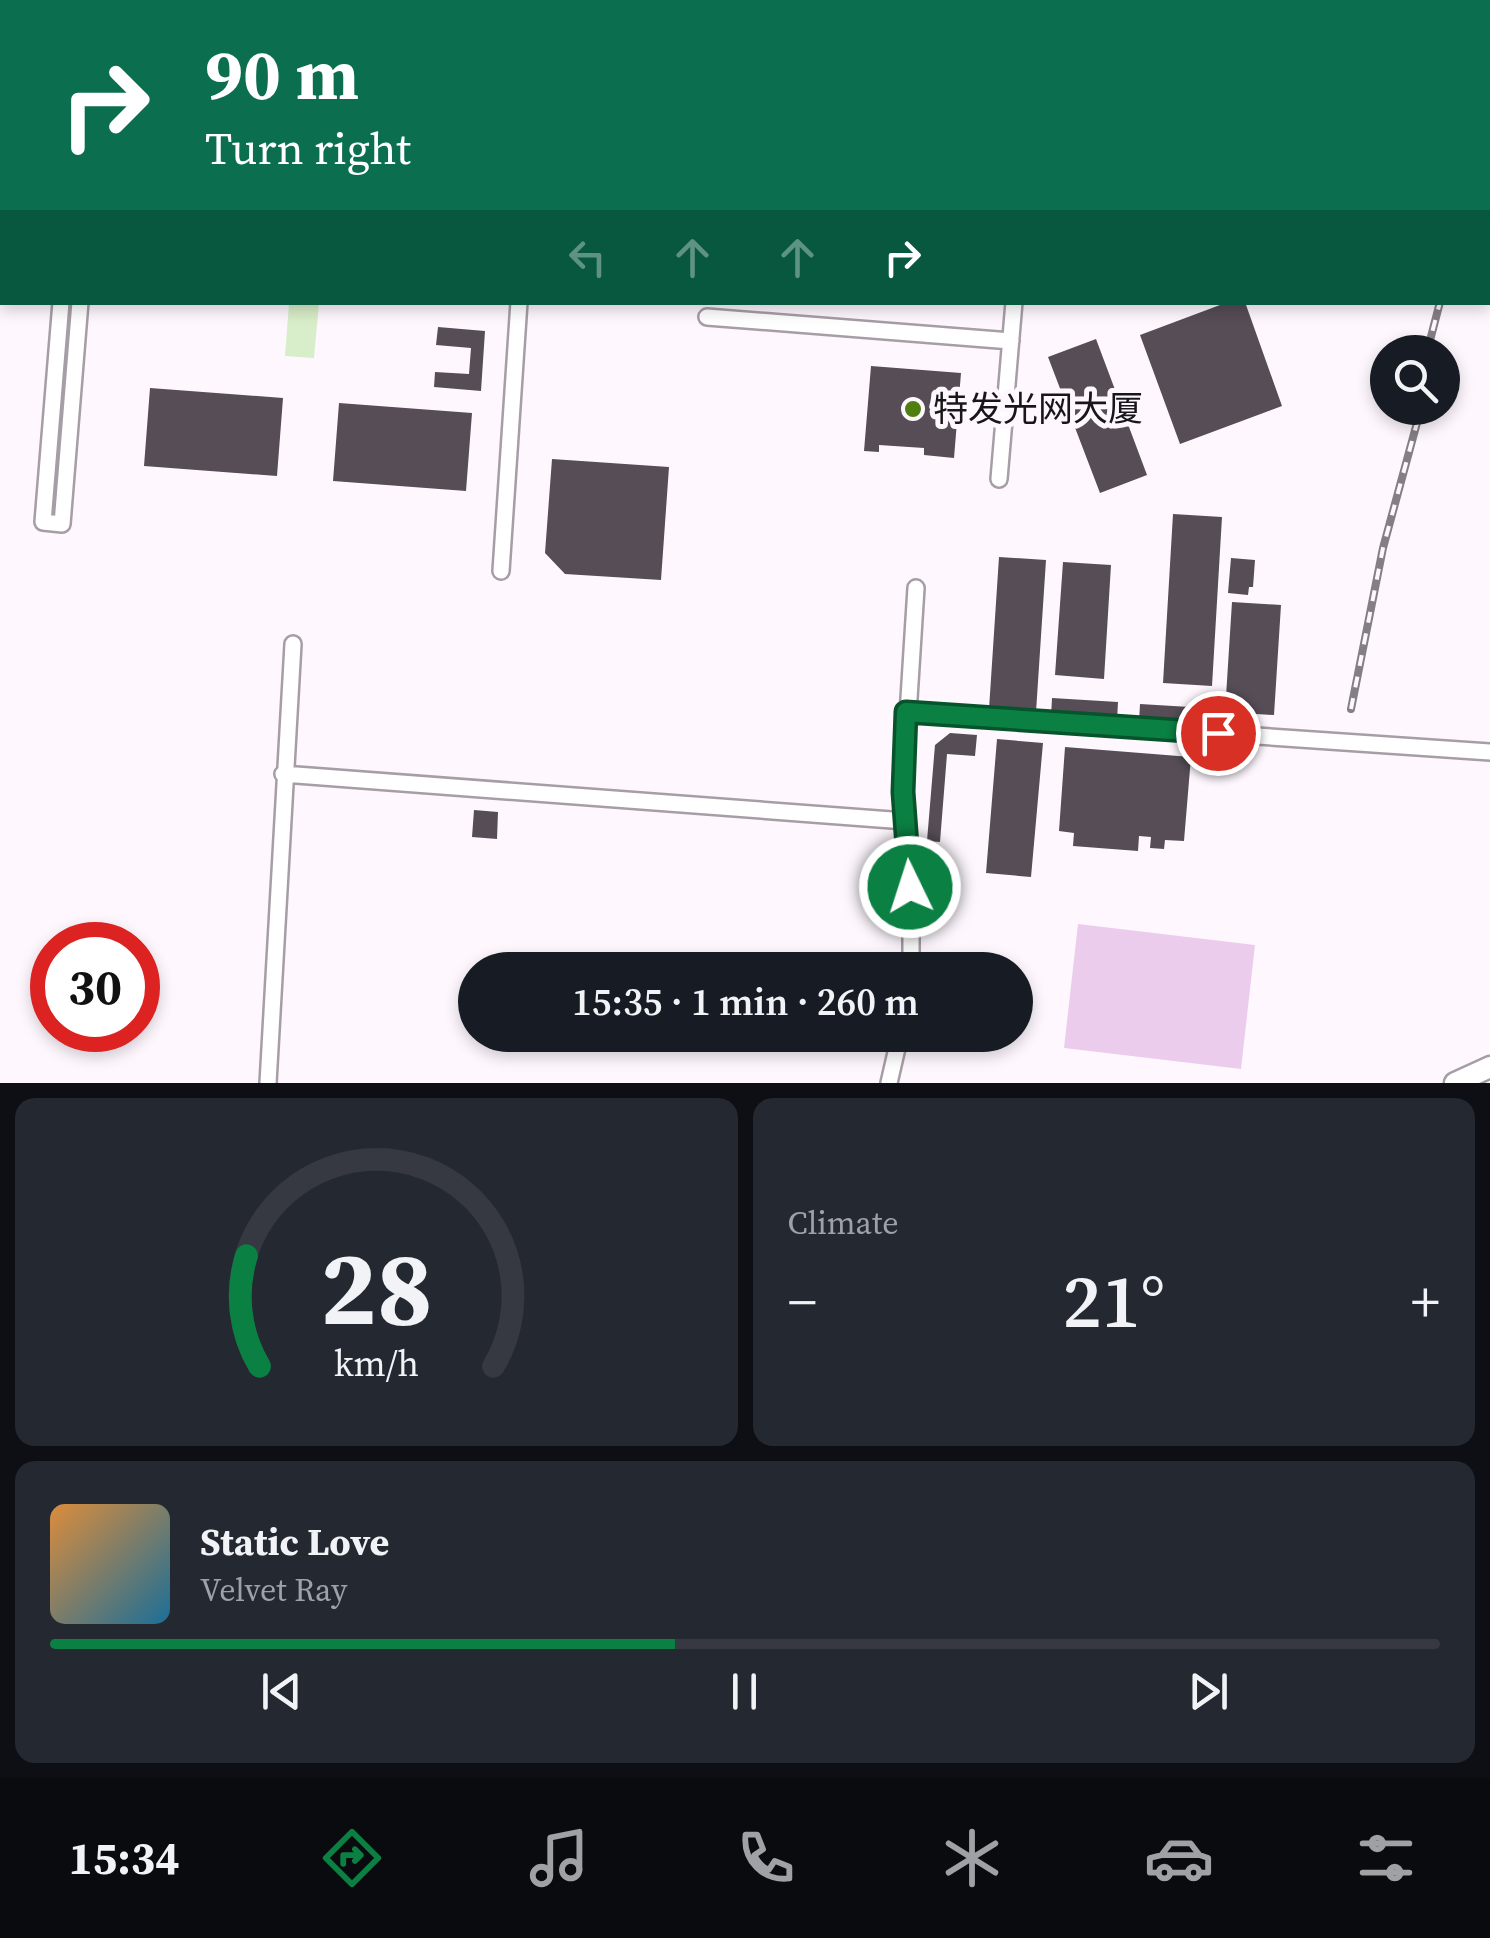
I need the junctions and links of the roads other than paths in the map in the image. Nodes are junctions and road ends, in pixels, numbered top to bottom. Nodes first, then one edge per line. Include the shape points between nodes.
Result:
1 (61, 305) edge
2 (80, 305) edge
3 (519, 305) edge
4 (1014, 305) edge
5 (706, 318) dead end
6 (1010, 341) junction
7 (999, 479) dead end
8 (501, 571) dead end
9 (916, 588) dead end
10 (293, 644) dead end
11 (906, 712) junction
12 (1490, 752) edge
13 (283, 774) junction
14 (905, 821) junction
15 (910, 952) edge
16 (896, 1052) edge
17 (1490, 1067) edge
18 (268, 1083) edge
19 (889, 1083) edge
20 (1455, 1083) edge

1 - 2 street via 43,522 62,524
3 - 8 street
4 - 6 street
5 - 6 street
6 - 7 street
9 - 11 street
10 - 13 street
11 - 12 street
11 - 14 street
13 - 14 street
13 - 18 street
14 - 15 street
16 - 19 street
17 - 20 main road

